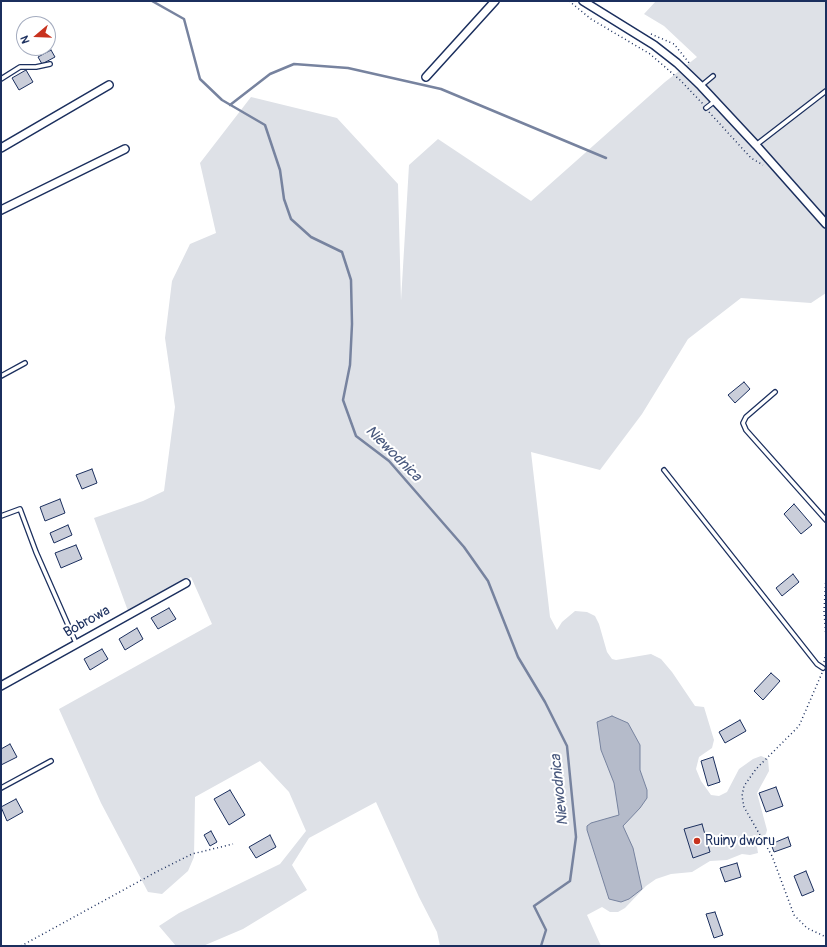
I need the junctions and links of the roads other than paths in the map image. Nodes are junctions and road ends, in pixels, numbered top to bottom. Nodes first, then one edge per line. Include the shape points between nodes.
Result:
1 (495, 1) edge
2 (584, 1) edge
3 (50, 64) dead end
4 (713, 76) dead end
5 (426, 77) dead end
6 (1, 79) edge
7 (109, 85) dead end
8 (701, 86) junction
9 (826, 91) edge
10 (715, 101) junction
11 (706, 108) road end
12 (756, 145) junction
13 (1, 148) edge
14 (126, 149) dead end
15 (1, 210) edge
16 (826, 224) edge
17 (24, 363) dead end
18 (1, 376) edge
19 (775, 392) dead end
20 (664, 470) dead end
21 (1, 516) edge
22 (826, 520) edge
23 (186, 583) dead end
24 (76, 643) junction
25 (823, 668) road end
26 (1, 686) edge
27 (51, 761) dead end
28 (1, 788) edge

1 - 5 street
2 - 8 street via 654,45
3 - 6 lane via 20,67
4 - 8 lane
7 - 13 street
8 - 10 street
9 - 12 lane
10 - 11 lane
10 - 12 street
12 - 16 street
14 - 15 street
17 - 18 lane
19 - 22 lane via 746,417 743,423 746,430
20 - 25 lane via 812,658
21 - 24 lane via 20,509
23 - 24 street, Bobrowa
24 - 26 street, Bobrowa
27 - 28 lane

